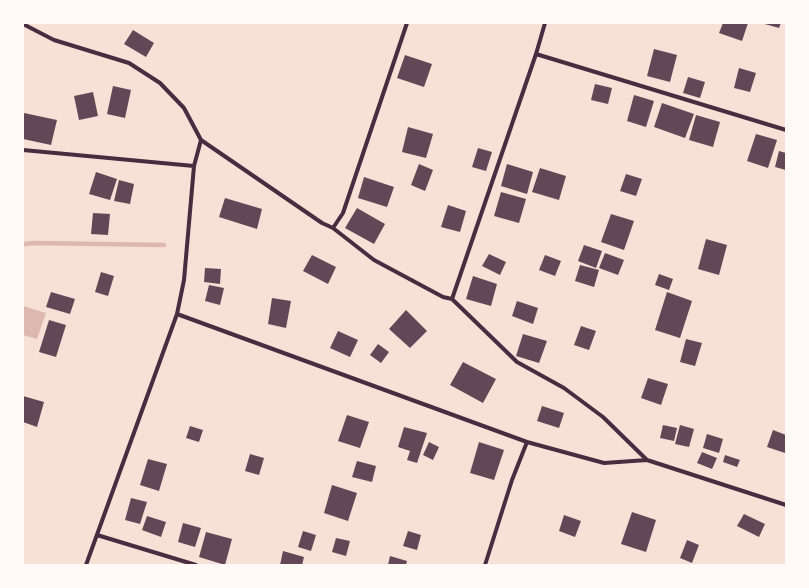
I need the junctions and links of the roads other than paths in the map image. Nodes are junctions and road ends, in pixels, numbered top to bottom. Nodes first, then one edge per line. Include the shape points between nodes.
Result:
1 (408, 23) edge
2 (545, 23) edge
3 (23, 24) edge
4 (536, 54) junction
5 (786, 130) edge
6 (201, 140) junction
7 (23, 150) edge
8 (194, 166) junction
9 (333, 228) junction
10 (452, 299) junction
11 (177, 314) junction
12 (527, 442) junction
13 (647, 460) junction
14 (786, 505) edge
15 (97, 535) junction
16 (86, 565) edge
17 (196, 565) edge
18 (485, 565) edge

1 - 9 street via 343,213
2 - 4 street
3 - 6 street via 54,40 129,63 160,83 184,108
4 - 5 street
4 - 10 street
6 - 8 street
6 - 9 street
7 - 8 street
8 - 11 street via 184,280
9 - 10 street via 374,260 443,297
10 - 13 street via 517,362 564,388 603,417
11 - 12 street
11 - 15 street
12 - 13 street via 604,463
12 - 18 street
13 - 14 street
15 - 16 street
15 - 17 street

